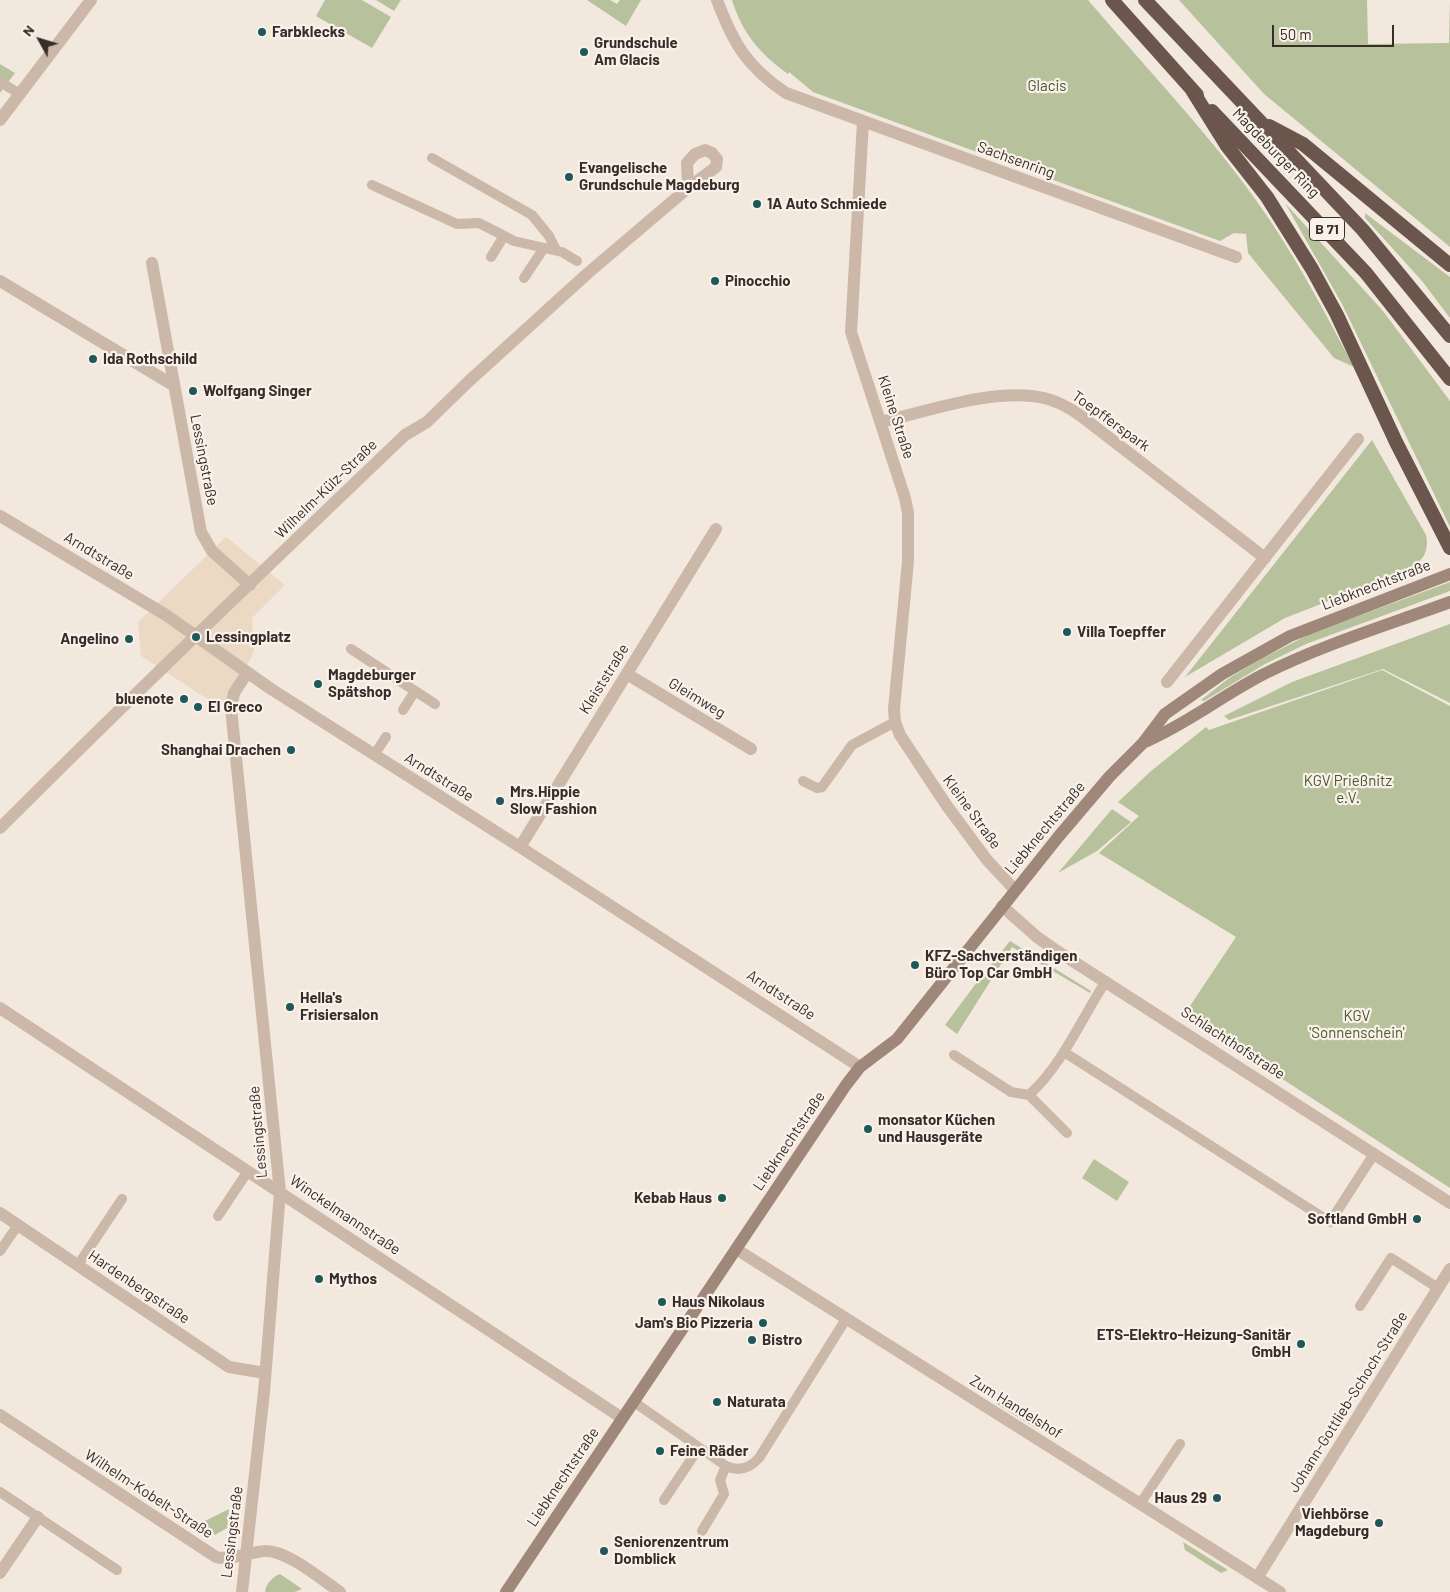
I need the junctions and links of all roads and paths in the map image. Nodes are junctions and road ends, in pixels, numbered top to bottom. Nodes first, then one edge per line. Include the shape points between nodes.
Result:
1 (91, 0) edge
2 (717, 0) edge
3 (1112, 0) edge
4 (1145, 0) edge
5 (0, 82) edge
6 (1192, 90) junction
7 (20, 94) junction
8 (0, 120) edge
9 (1258, 120) junction
10 (863, 122) junction
11 (432, 158) dead end
12 (372, 185) dead end
13 (688, 188) dead end
14 (504, 236) junction
15 (544, 248) junction
16 (556, 250) junction
17 (1236, 257) dead end
18 (491, 258) dead end
19 (577, 261) dead end
20 (152, 263) dead end
21 (1450, 265) edge
22 (524, 278) dead end
23 (0, 282) edge
24 (1450, 336) edge
25 (1450, 379) edge
26 (173, 384) junction
27 (881, 422) junction
28 (1358, 439) dead end
29 (0, 516) edge
30 (716, 529) dead end
31 (1450, 548) edge
32 (1264, 558) junction
33 (1450, 574) edge
34 (250, 585) junction
35 (1450, 602) edge
36 (194, 635) junction
37 (352, 649) dead end
38 (247, 673) junction
39 (627, 674) junction
40 (1167, 682) dead end
41 (415, 692) junction
42 (435, 704) dead end
43 (403, 710) dead end
44 (895, 722) junction
45 (386, 737) dead end
46 (1143, 743) junction
47 (751, 749) dead end
48 (374, 754) junction
49 (803, 781) dead end
50 (0, 828) edge
51 (520, 847) junction
52 (1015, 890) junction
53 (1002, 906) junction
54 (1106, 981) junction
55 (0, 1008) edge
56 (1064, 1052) junction
57 (954, 1055) dead end
58 (860, 1067) junction
59 (1029, 1095) junction
60 (1067, 1133) dead end
61 (1374, 1154) junction
62 (248, 1171) junction
63 (280, 1192) junction
64 (122, 1199) dead end
65 (1450, 1203) edge
66 (0, 1213) edge
67 (218, 1216) dead end
68 (18, 1226) junction
69 (736, 1249) junction
70 (0, 1251) edge
71 (78, 1265) junction
72 (1450, 1269) edge
73 (1438, 1288) junction
74 (1360, 1306) dead end
75 (846, 1319) junction
76 (265, 1373) junction
77 (634, 1402) junction
78 (0, 1415) edge
79 (622, 1418) junction
80 (1180, 1444) dead end
81 (698, 1449) junction
82 (726, 1466) junction
83 (0, 1492) edge
84 (664, 1500) dead end
85 (1140, 1504) junction
86 (38, 1517) junction
87 (702, 1531) dead end
88 (247, 1553) junction
89 (117, 1570) dead end
90 (0, 1573) edge
91 (1257, 1578) junction
92 (242, 1592) edge
93 (340, 1592) edge
94 (506, 1592) edge
95 (1280, 1592) edge

1 - 7 street
2 - 10 street, Sachsenring via 730,34 762,76 786,93
3 - 6 highway, Magdeburger Ring / B 71
4 - 9 highway, Magdeburger Ring / B 71
5 - 7 lane
6 - 25 highway, Magdeburger Ring / B 71 via 1344,247
6 - 31 highway via 1227,146 1272,204 1321,284
7 - 8 street
9 - 21 highway via 1303,144
9 - 24 highway, Magdeburger Ring / B 71 via 1363,230
10 - 17 street, Sachsenring
10 - 27 street, Kleine Straße via 851,328
11 - 16 lane via 532,214
12 - 14 lane via 457,224 478,222
13 - 34 street, Wilhelm-Külz-Straße via 593,269 427,422 405,435
14 - 15 lane
14 - 18 lane
15 - 16 lane
15 - 22 lane
16 - 19 lane
20 - 26 street, Lessingstraße
23 - 26 street
26 - 34 street, Lessingstraße via 203,537 212,550
27 - 32 street, Toepfferspark via 988,398 1017,395 1045,398 1062,404 1082,416
27 - 44 street, Kleine Straße via 906,498 909,522
28 - 32 street
29 - 36 street, Arndtstraße
30 - 39 street, Kleiststraße
32 - 40 street
33 - 46 main road, Liebknechtstraße via 1307,628 1272,645 1217,677 1171,710
34 - 36 street, Wilhelm-Külz-Straße
35 - 46 main road, Liebknechtstraße via 1300,657 1214,702 1174,729
36 - 38 street, Arndtstraße
36 - 50 street, Wilhelm-Külz-Straße
37 - 41 lane
38 - 48 street, Arndtstraße
38 - 63 street, Lessingstraße via 235,691 231,708
39 - 47 street, Gleimweg
39 - 51 street, Kleiststraße
41 - 42 lane
41 - 43 lane
44 - 49 lane via 852,745 822,787
44 - 52 street, Kleine Straße via 903,741 972,841
45 - 48 lane
46 - 52 main road, Liebknechtstraße via 1110,776
48 - 51 street, Arndtstraße
51 - 58 street, Arndtstraße
52 - 53 main road, Liebknechtstraße
53 - 54 street, Schlachthofstraße via 1037,937
53 - 58 main road, Liebknechtstraße via 897,1039
54 - 56 lane
54 - 61 street, Schlachthofstraße
55 - 62 street, Winckelmannstraße
56 - 59 lane via 1043,1082
56 - 61 lane via 1330,1222
57 - 59 lane via 1011,1092
58 - 69 main road, Liebknechtstraße
59 - 60 lane
61 - 65 street, Schlachthofstraße
62 - 63 street, Winckelmannstraße
62 - 67 lane
63 - 76 street, Lessingstraße
63 - 79 street, Winckelmannstraße
64 - 71 lane
66 - 68 street, Hardenbergstraße
68 - 70 lane
68 - 71 street, Hardenbergstraße
69 - 75 street, Zum Handelshof
69 - 77 main road, Liebknechtstraße
71 - 76 street, Hardenbergstraße via 229,1367
72 - 73 street, Johann-Gottlieb-Schoch-Straße
73 - 74 lane via 1390,1258
73 - 91 street, Johann-Gottlieb-Schoch-Straße
75 - 82 lane via 758,1460 743,1468
75 - 85 street, Zum Handelshof
76 - 88 street, Lessingstraße
77 - 79 main road, Liebknechtstraße
77 - 81 lane
78 - 88 street, Wilhelm-Kobelt-Straße via 214,1556 226,1559
79 - 94 main road, Liebknechtstraße
80 - 85 lane
81 - 82 lane
81 - 84 lane
82 - 87 lane via 720,1480 725,1493
83 - 86 lane
85 - 91 street, Zum Handelshof
86 - 89 lane
86 - 90 street
88 - 92 street, Lessingstraße
88 - 93 street, Wilhelm-Kobelt-Straße via 267,1551 281,1554
91 - 95 street, Zum Handelshof

